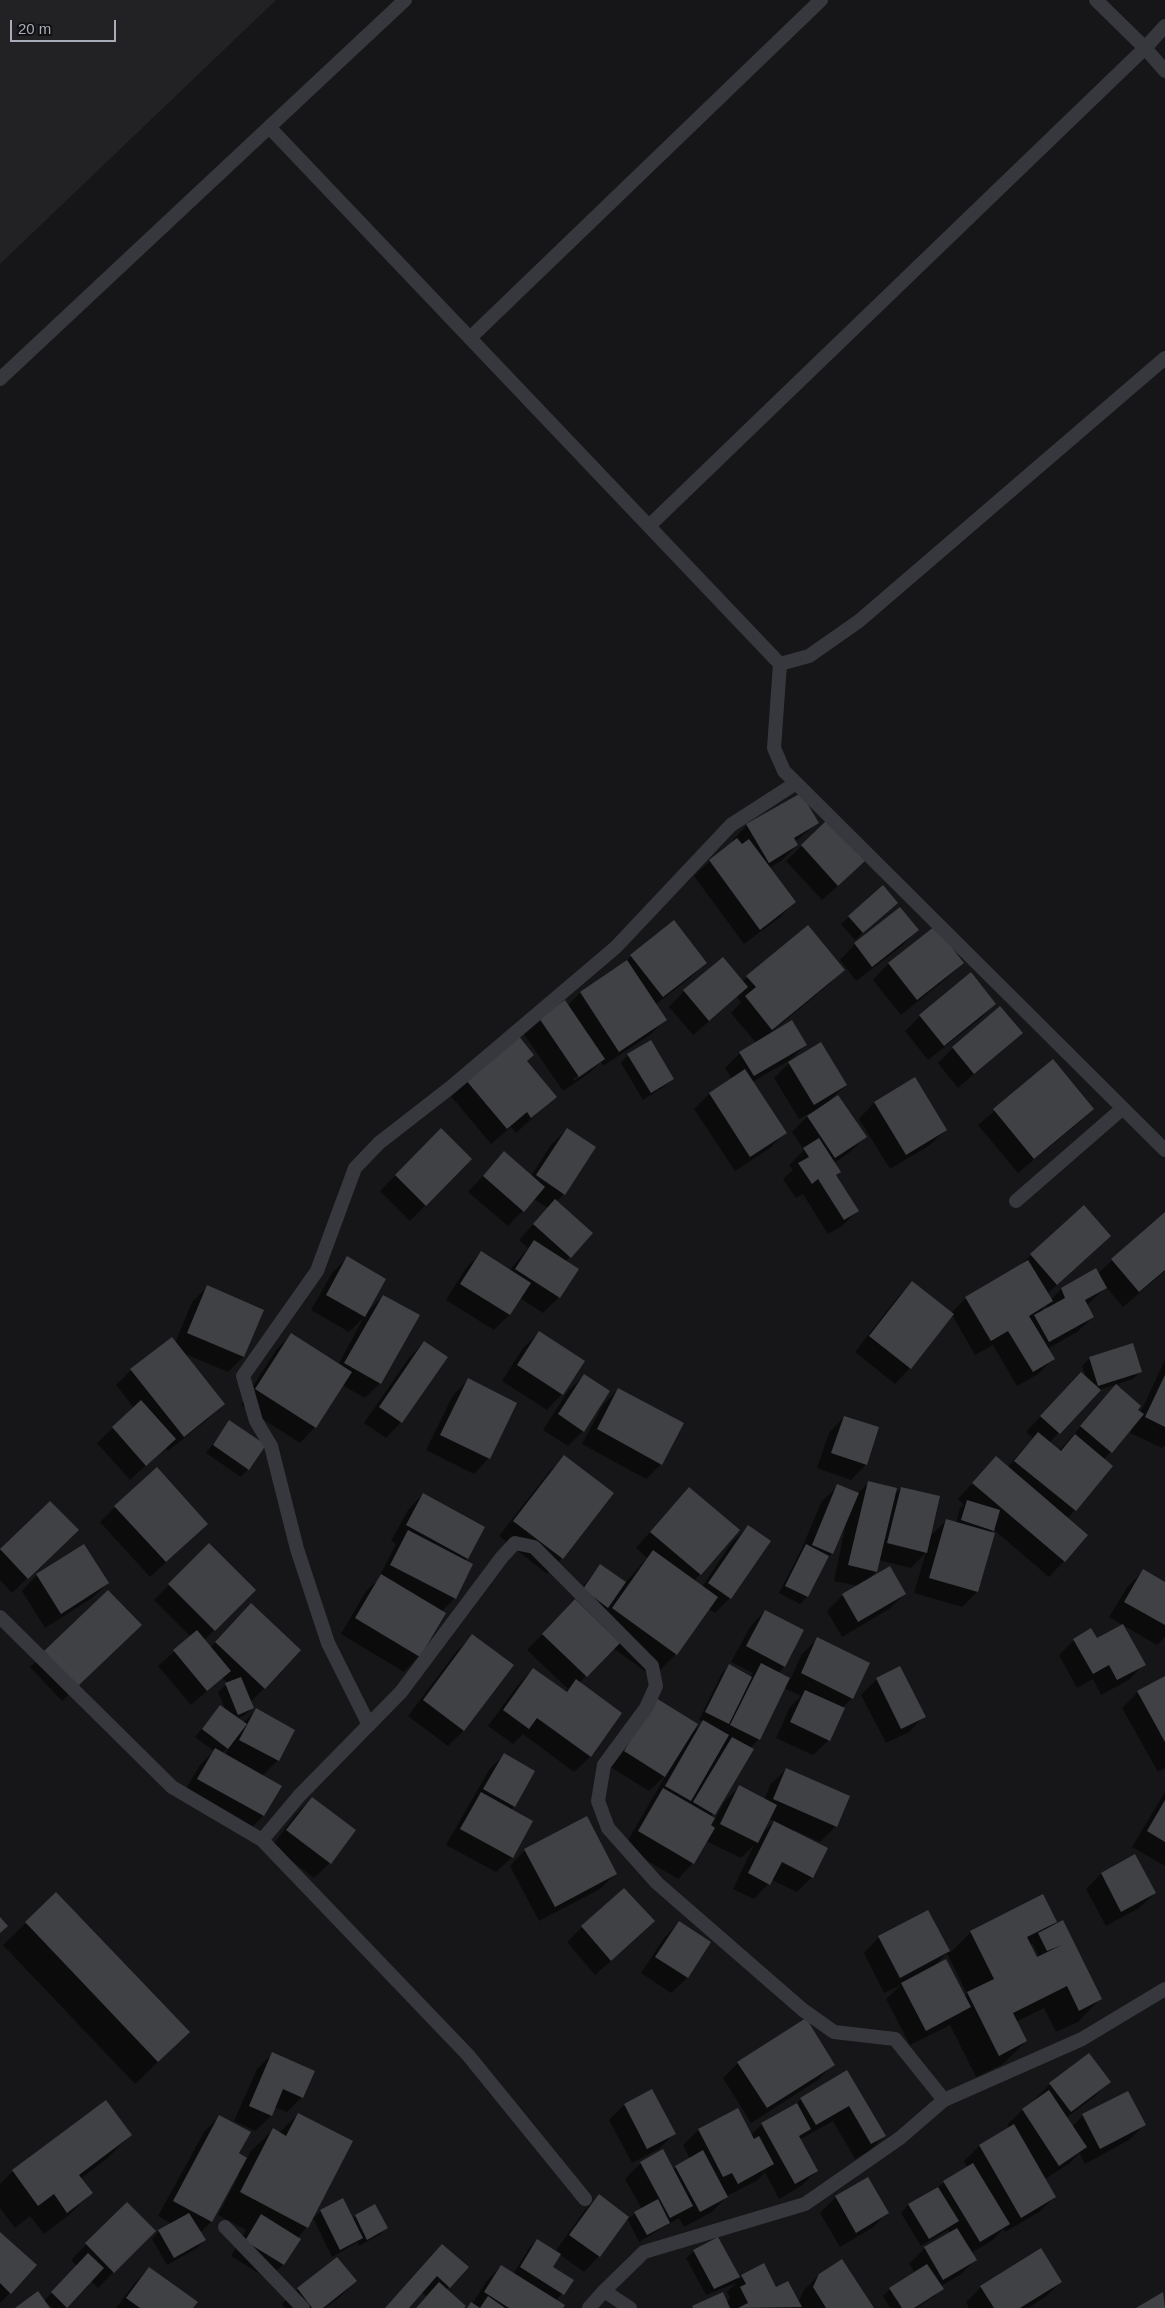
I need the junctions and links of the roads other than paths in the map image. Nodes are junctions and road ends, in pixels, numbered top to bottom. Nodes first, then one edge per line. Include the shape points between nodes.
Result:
1 (406, 0) edge
2 (821, 0) edge
3 (1096, 0) edge
4 (1165, 26) edge
5 (1146, 48) junction
6 (1165, 71) edge
7 (270, 128) junction
8 (470, 338) junction
9 (1165, 358) edge
10 (0, 379) edge
11 (649, 526) junction
12 (780, 664) junction
13 (796, 783) junction
14 (1123, 1108) junction
15 (1165, 1150) edge
16 (1016, 1201) dead end
17 (0, 1617) edge
18 (369, 1725) junction
19 (262, 1840) junction
20 (1165, 1989) edge
21 (944, 2100) junction
22 (585, 2199) dead end
23 (225, 2227) dead end
24 (604, 2291) junction
25 (303, 2308) edge
26 (589, 2308) edge
27 (630, 2308) edge

1 - 7 lane
2 - 8 lane
3 - 5 lane
4 - 5 lane
5 - 6 lane
5 - 11 lane
7 - 8 lane
7 - 10 lane
8 - 11 lane
9 - 12 lane via 859,621 809,656
11 - 12 lane
12 - 13 lane via 774,748 784,770
13 - 14 lane
13 - 18 lane via 731,825 616,947 379,1143 355,1168 317,1271 243,1376 256,1420 271,1446 297,1549 328,1643
14 - 15 lane
14 - 16 lane
17 - 19 lane via 172,1787
18 - 19 lane via 299,1796
18 - 21 lane via 401,1692 502,1557 515,1544 534,1547 652,1666 656,1686 646,1708 604,1765 598,1801 608,1828 657,1883 803,2010 834,2032 895,2040
19 - 22 lane via 468,2055
20 - 21 lane via 1082,2039
21 - 24 lane via 900,2138 805,2204 644,2252
23 - 25 lane
24 - 26 lane
24 - 27 lane

